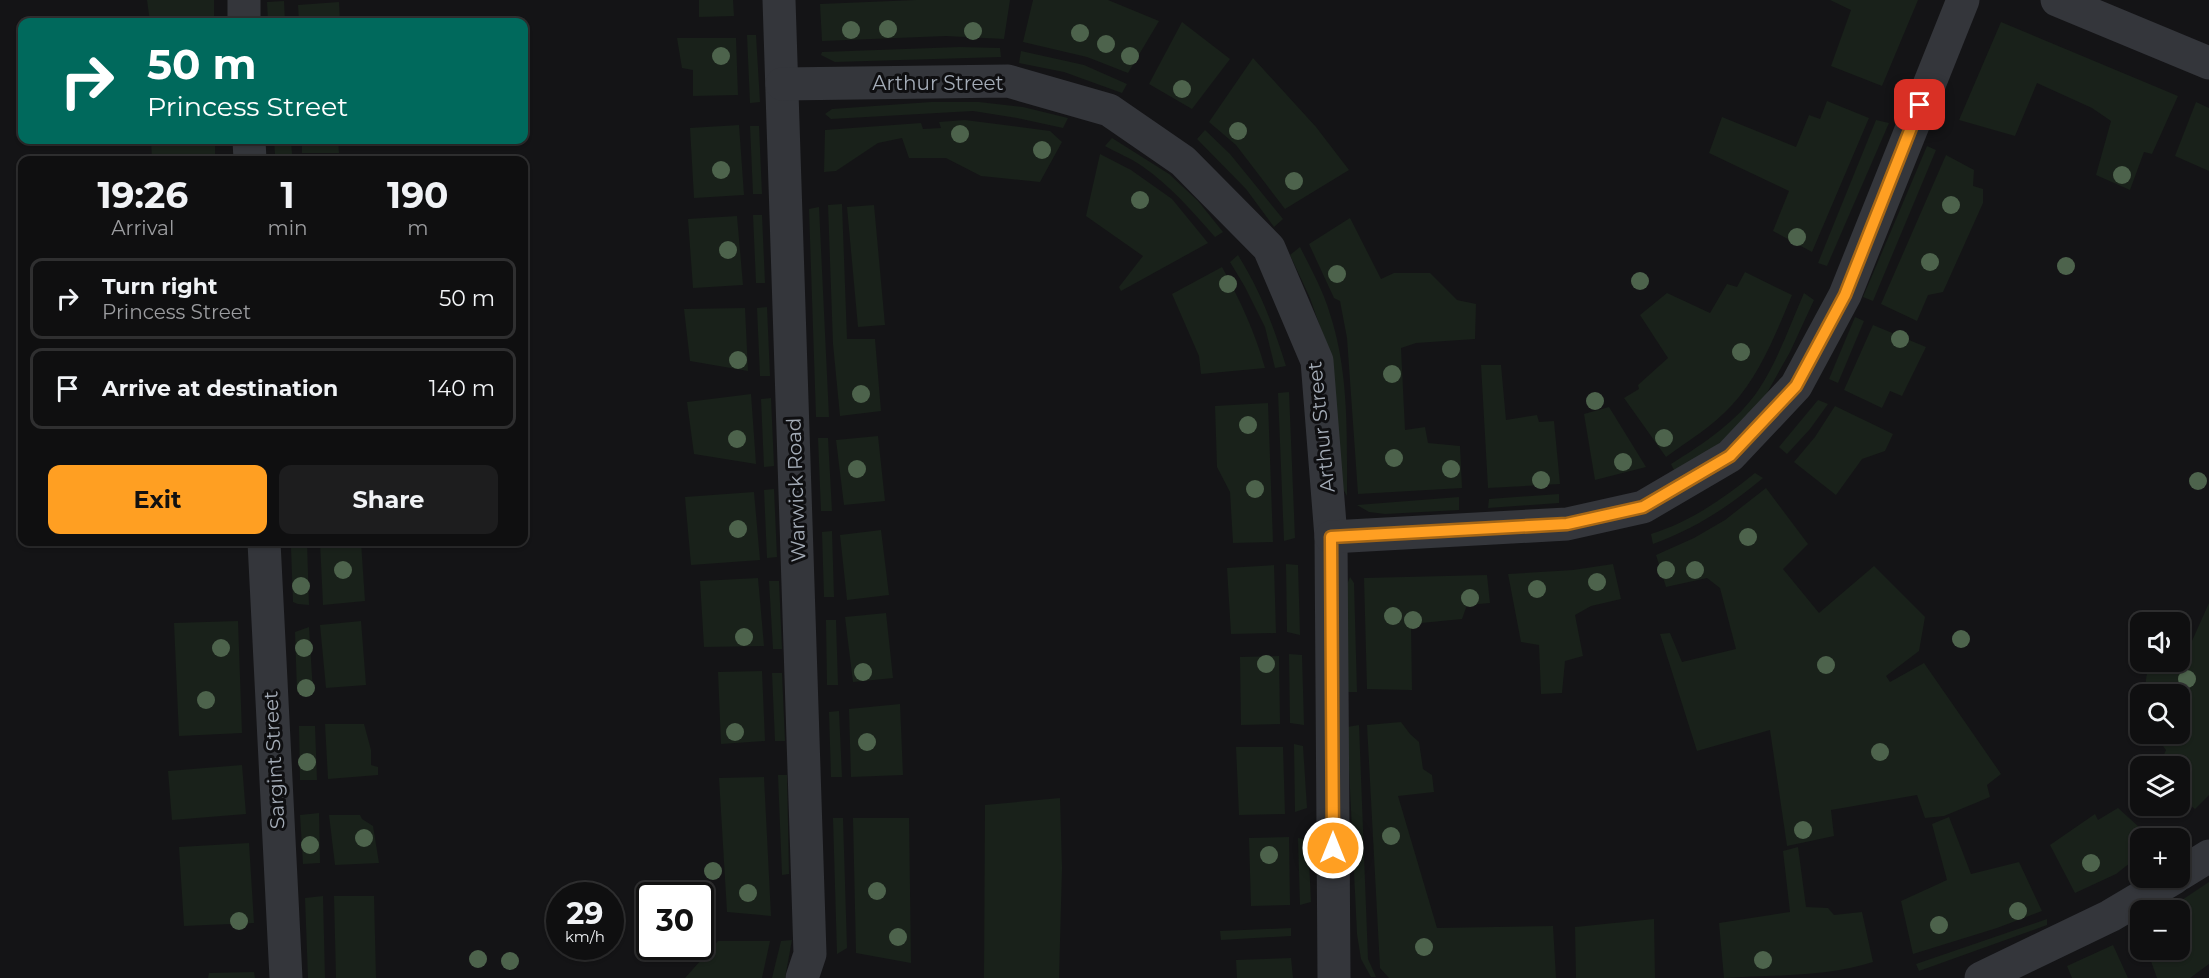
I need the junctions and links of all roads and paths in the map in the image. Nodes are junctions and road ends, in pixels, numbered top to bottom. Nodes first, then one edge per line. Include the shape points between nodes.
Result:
1 (244, 0) edge
2 (779, 0) edge
3 (1963, 0) edge
4 (2057, 0) edge
5 (244, 18) edge
6 (2209, 63) edge
7 (782, 84) junction
8 (1331, 537) junction
9 (264, 546) edge
10 (2209, 856) edge
11 (2190, 868) edge
12 (2157, 888) edge
13 (286, 978) edge
14 (802, 978) edge
15 (1334, 978) edge
16 (1981, 978) edge

1 - 5 street
2 - 7 street, Warwick Road
3 - 8 street via 1845,295 1796,386 1730,456 1643,507 1567,524
4 - 6 street
7 - 8 street, Arthur Street via 1008,81 1109,110 1183,161 1269,248 1317,361
7 - 14 street, Warwick Road via 810,954
8 - 15 street, Arthur Street
9 - 13 street, Sargint Street
10 - 11 street
12 - 16 street via 2110,916

